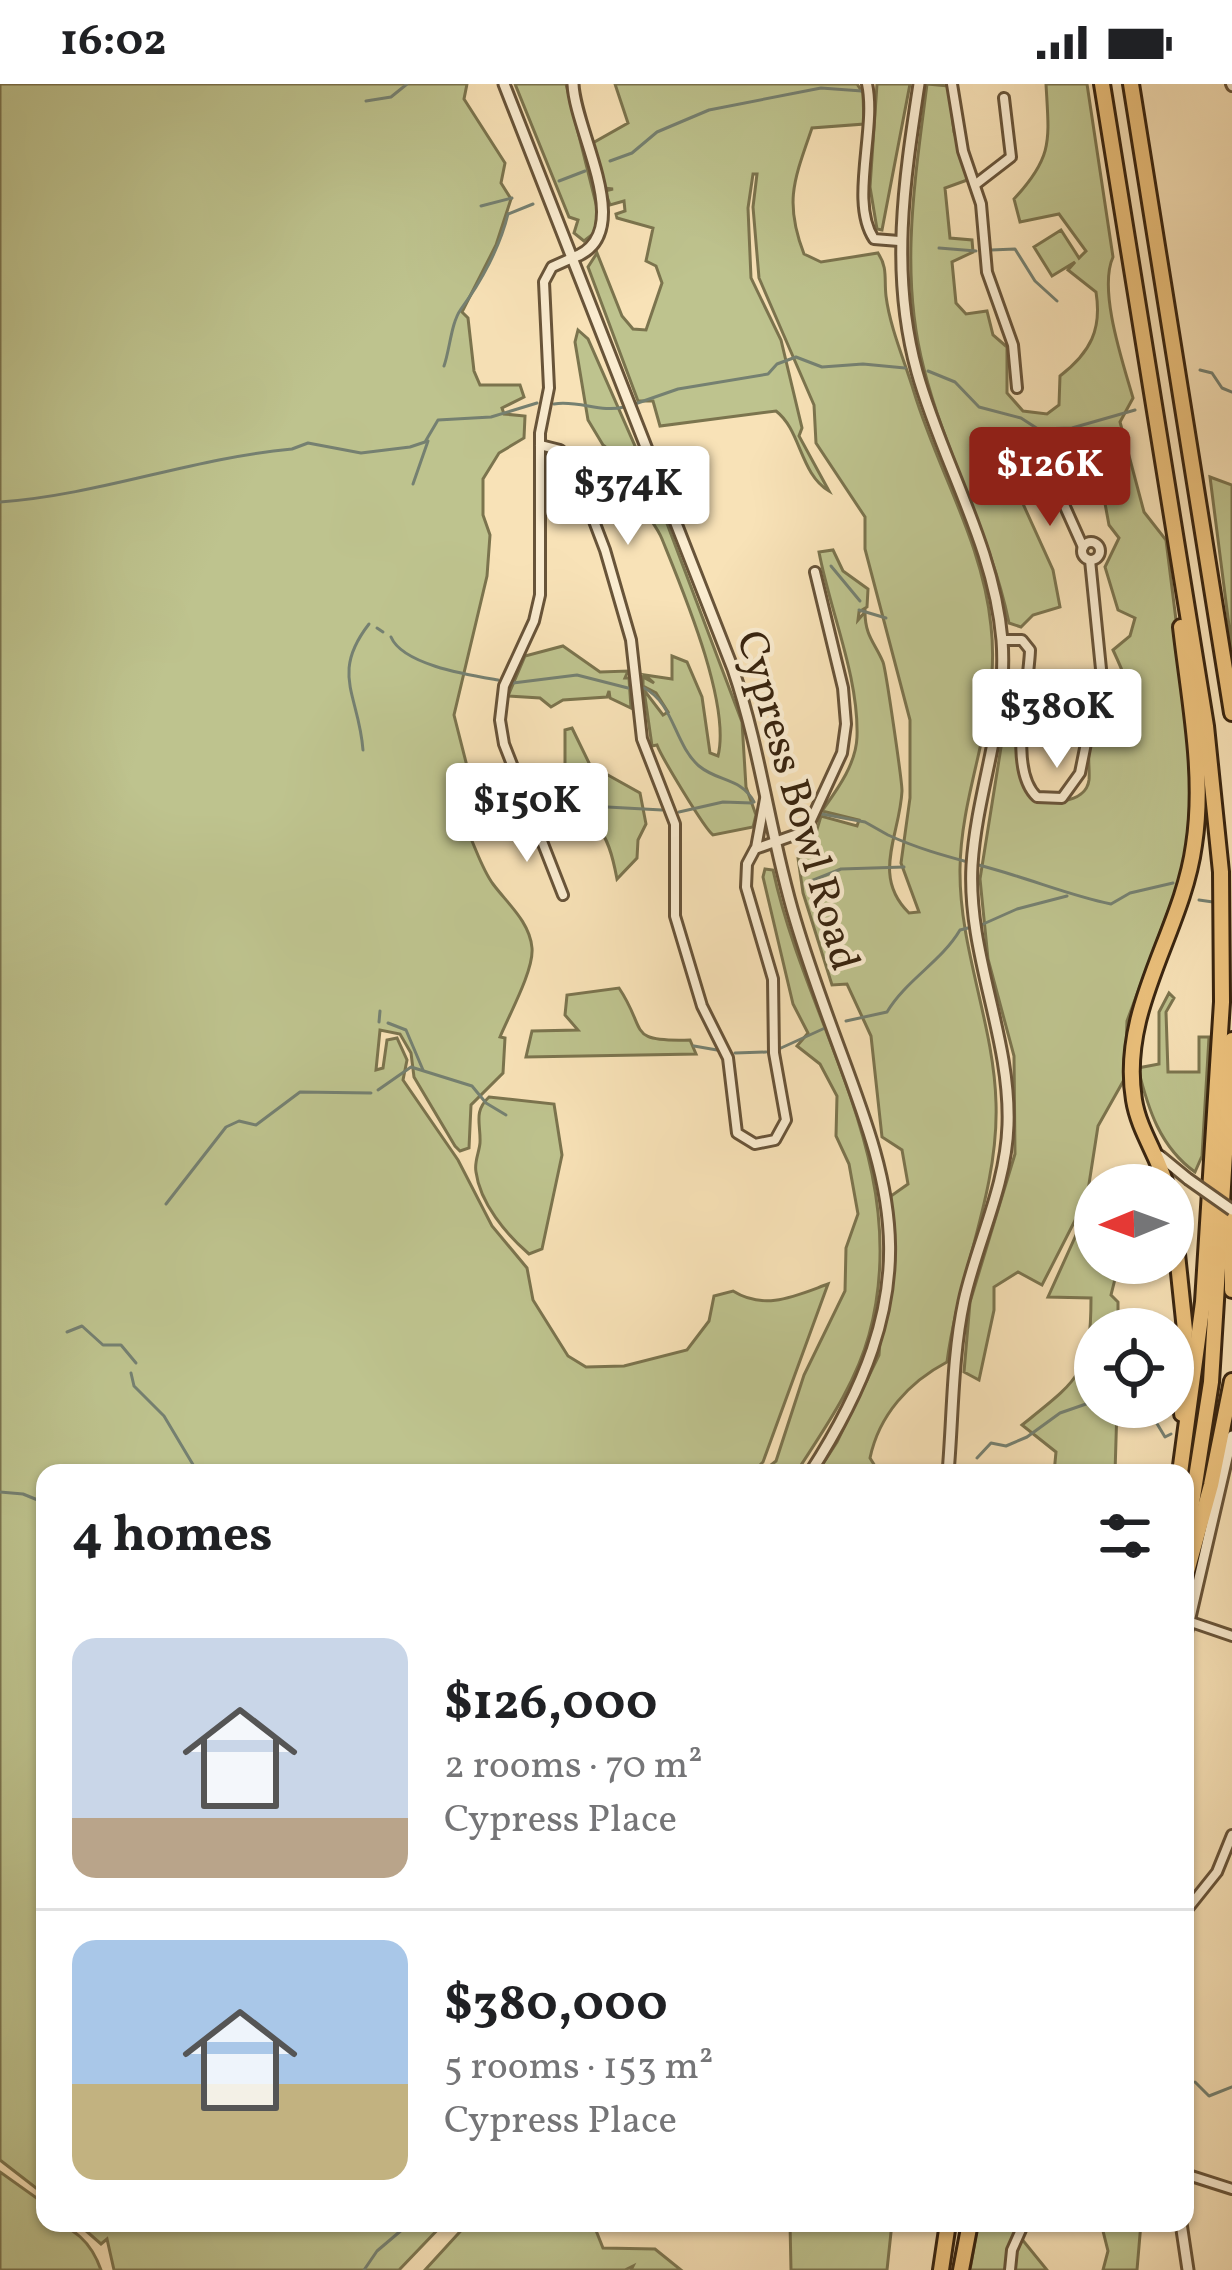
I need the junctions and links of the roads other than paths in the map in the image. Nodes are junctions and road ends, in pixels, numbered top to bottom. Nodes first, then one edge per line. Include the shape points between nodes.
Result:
1 (504, 84) edge
2 (573, 84) edge
3 (867, 84) edge
4 (919, 84) edge
5 (952, 84) edge
6 (1099, 84) edge
7 (1131, 84) edge
8 (1004, 98) dead end
9 (976, 184) junction
10 (899, 241) junction
11 (572, 258) junction
12 (1017, 388) dead end
13 (539, 446) junction
14 (1057, 489) dead end
15 (1174, 526) junction
16 (1083, 547) junction
17 (1090, 560) junction
18 (815, 572) dead end
19 (1002, 640) junction
20 (1232, 713) edge
21 (766, 791) junction
22 (776, 843) junction
23 (755, 849) junction
24 (563, 896) dead end
25 (1232, 1040) edge
26 (1165, 1164) edge
27 (1194, 1190) edge
28 (1232, 1210) edge
29 (1180, 1284) edge
30 (1232, 1290) edge
31 (1232, 1381) edge
32 (1232, 1436) edge
33 (816, 1464) edge
34 (949, 1464) edge
35 (1177, 1464) edge
36 (1178, 1464) edge
37 (1194, 1493) edge
38 (1194, 1546) edge
39 (1194, 1608) edge
40 (1194, 1623) edge
41 (1232, 1636) edge
42 (1232, 1835) edge
43 (1194, 1905) edge
44 (1194, 2177) edge
45 (1232, 2189) edge
46 (947, 2232) edge
47 (968, 2232) edge
48 (1020, 2232) edge
49 (1182, 2232) edge
50 (941, 2270) edge
51 (961, 2270) edge
52 (1010, 2270) edge
53 (1188, 2270) edge

1 - 11 street, Cypress Bowl Road
2 - 11 street via 605,219 596,244
3 - 10 street via 868,230 874,239
4 - 10 street
5 - 9 street
6 - 15 highway
7 - 20 highway
8 - 9 street via 1011,157
9 - 12 street via 987,272 1013,345
10 - 19 street via 917,372 984,558
11 - 13 street via 552,267 544,282 548,388
11 - 21 street, Cypress Bowl Road via 733,669
13 - 23 street via 569,459 616,583 632,640 642,740 675,824 678,927 728,1058 737,1133 760,1145 780,1136 785,1120 773,979 746,887
13 - 24 street via 539,605 503,686 500,720
14 - 16 street
15 - 26 highway via 1196,838 1138,1017 1133,1092 1146,1136
15 - 36 highway via 1215,796 1223,924 1201,1328
16 - 17 street
16 - 17 street via 1098,546
17 - 19 street via 1101,669 1080,773 1059,799 1037,797 1023,778 1031,654 1022,640
18 - 22 street via 843,688 842,753 806,831
19 - 34 street via 1000,717 972,886 1008,1125 961,1316
21 - 22 street, Cypress Bowl Road
21 - 23 street
22 - 23 street
22 - 33 street, Cypress Bowl Road via 795,921 868,1121 890,1216 888,1287 873,1354
25 - 37 highway via 1210,1396
27 - 28 street, bridge
28 - 30 highway
29 - 35 highway via 1186,1348
31 - 38 highway
32 - 39 street
40 - 41 street
42 - 43 street
44 - 45 street
46 - 50 highway
47 - 51 highway
48 - 52 street
49 - 53 street

